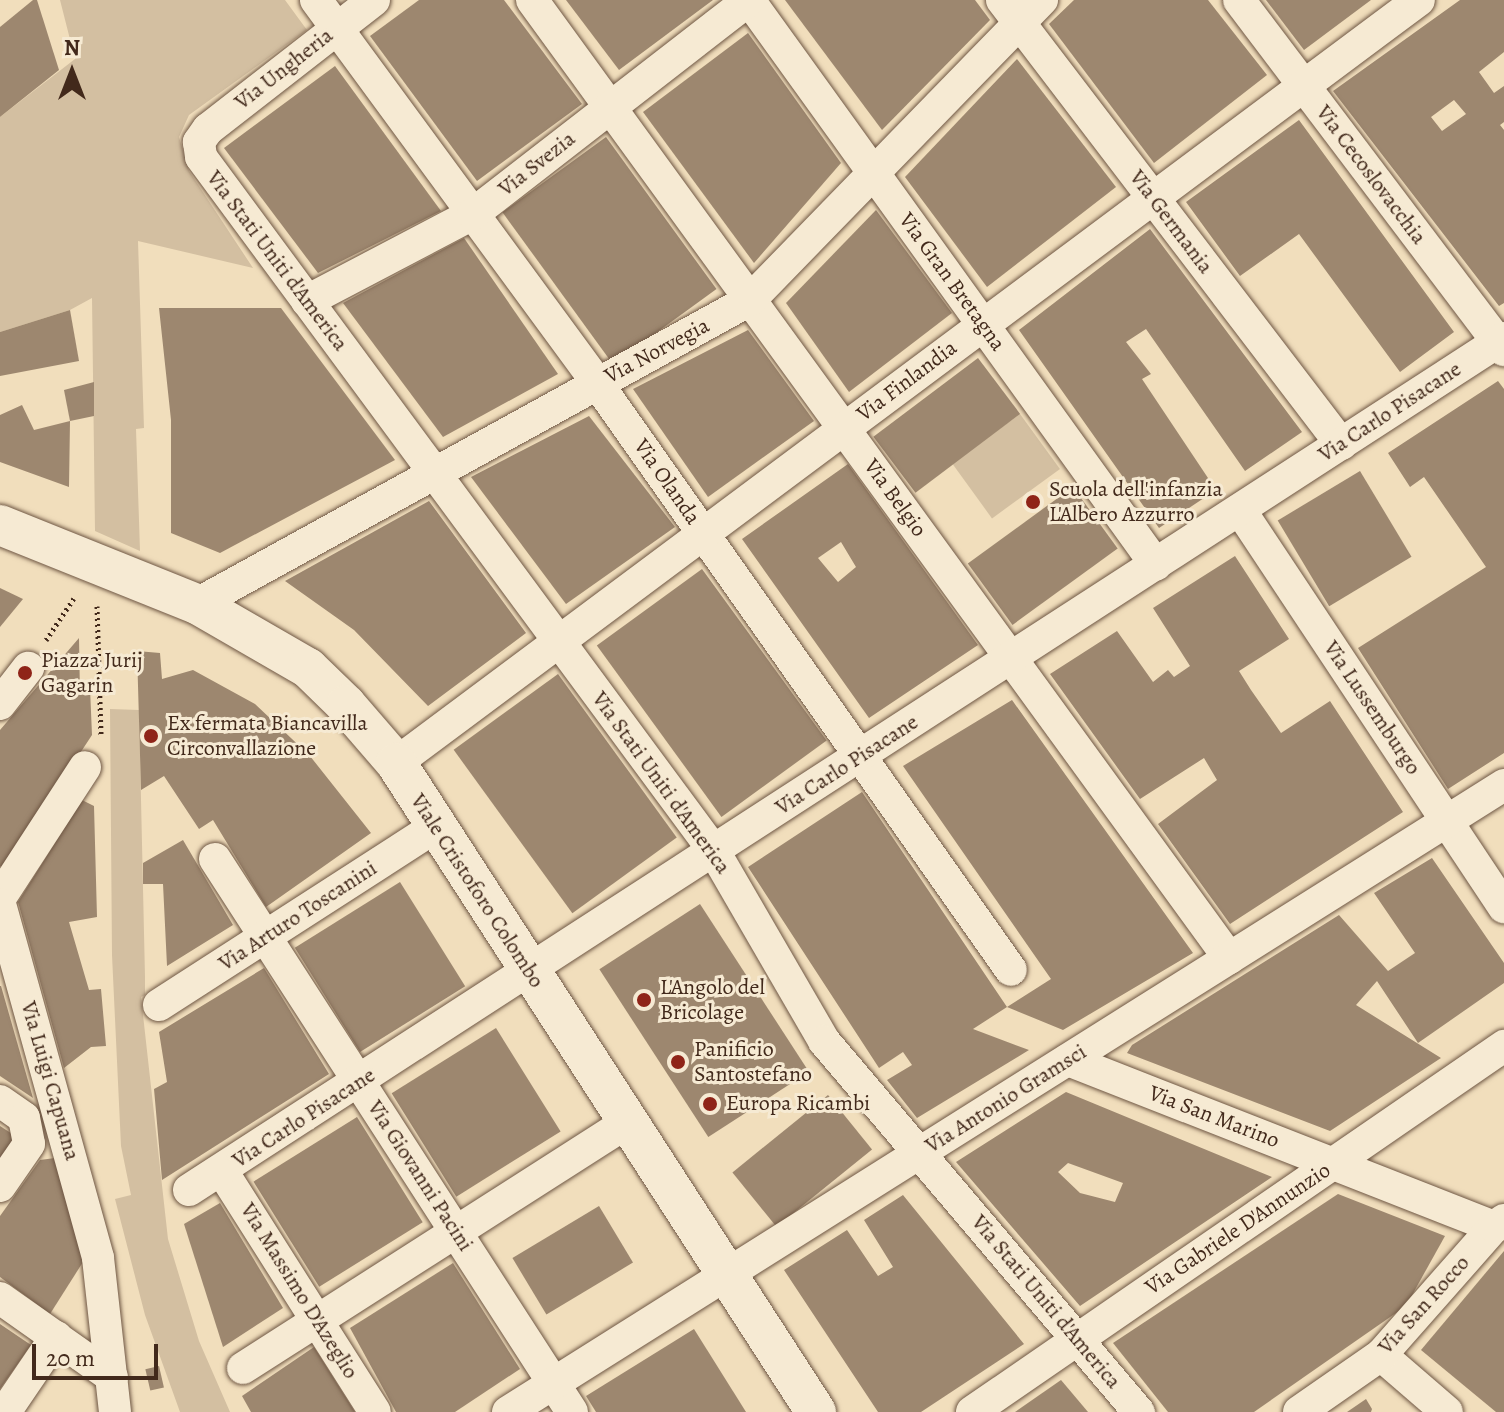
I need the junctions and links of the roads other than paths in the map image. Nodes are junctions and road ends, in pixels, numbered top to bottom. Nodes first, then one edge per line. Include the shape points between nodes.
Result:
1 (316, 0) edge
2 (374, 0) edge
3 (532, 0) edge
4 (749, 0) edge
5 (1042, 0) edge
6 (1239, 0) edge
7 (1419, 0) edge
8 (1011, 12) edge
9 (337, 29) junction
10 (1304, 86) junction
11 (610, 107) junction
12 (199, 142) joint
13 (874, 173) junction
14 (1153, 198) junction
15 (473, 214) junction
16 (750, 300) junction
17 (307, 301) junction
18 (983, 325) junction
19 (1502, 343) edge
20 (597, 383) junction
21 (844, 428) junction
22 (1341, 444) junction
23 (435, 473) junction
24 (1240, 510) junction
25 (0, 525) edge
26 (703, 533) junction
27 (1156, 565) junction
28 (197, 604) junction
29 (559, 641) junction
30 (1011, 658) junction
31 (14, 673) edge
32 (0, 704) edge
33 (861, 755) junction
34 (93, 756) road end
35 (396, 763) junction
36 (1504, 785) edge
37 (1447, 821) junction
38 (435, 827) junction
39 (714, 851) junction
40 (215, 859) dead end
41 (0, 901) edge
42 (1504, 907) edge
43 (266, 937) junction
44 (1229, 958) junction
45 (1011, 970) dead end
46 (529, 971) junction
47 (159, 1005) dead end
48 (1504, 1046) edge
49 (1068, 1060) junction
50 (359, 1082) junction
51 (0, 1101) edge
52 (627, 1122) junction
53 (919, 1153) junction
54 (1333, 1164) junction
55 (222, 1171) junction
56 (0, 1186) edge
57 (189, 1190) dead end
58 (1499, 1223) edge
59 (455, 1231) junction
60 (726, 1275) junction
61 (0, 1298) edge
62 (316, 1319) junction
63 (56, 1337) junction
64 (1077, 1339) junction
65 (1381, 1355) junction
66 (243, 1368) dead end
67 (112, 1377) junction
68 (554, 1383) junction
69 (5, 1412) edge
70 (115, 1412) edge
71 (375, 1412) edge
72 (508, 1412) edge
73 (572, 1412) edge
74 (816, 1412) edge
75 (972, 1412) edge
76 (1139, 1412) edge
77 (1299, 1412) edge
78 (1447, 1412) edge

1 - 9 street, Via Olanda
2 - 9 street, Via Ungheria
3 - 11 street, Via Belgio
4 - 11 street, Via Svezia
4 - 13 street, Via Gran Bretagna
5 - 8 street, Via Norvegia
6 - 10 street, Via Cecoslovacchia
7 - 10 street, Via Finlandia
8 - 13 street, Via Norvegia
8 - 14 street, Via Germania
9 - 12 street, Via Ungheria via 208,129
9 - 15 street, Via Olanda
10 - 14 street, Via Finlandia
10 - 19 street, Via Cecoslovacchia
11 - 15 street, Via Svezia
11 - 16 street, Via Belgio
12 - 17 street, Via Stati Uniti d'America via 201,157
13 - 16 street, Via Norvegia
13 - 18 street, Via Gran Bretagna
14 - 18 street, Via Finlandia
14 - 22 street, Via Germania
15 - 17 street, Via Svezia
15 - 20 street, Via Olanda
16 - 20 street, Via Norvegia
16 - 21 street, Via Belgio
17 - 23 street, Via Stati Uniti d'America
18 - 21 street, Via Finlandia
18 - 27 street, Via Gran Bretagna
19 - 22 street, Via Carlo Pisacane
20 - 23 street, Via Norvegia
20 - 26 street, Via Olanda
21 - 26 street, Via Finlandia
21 - 30 street, Via Belgio
22 - 24 street, Via Carlo Pisacane
23 - 28 street, Via Norvegia
23 - 29 street, Via Stati Uniti d'America
24 - 27 street, Via Carlo Pisacane
24 - 37 street, Via Lussemburgo
25 - 28 street, Viale Cristoforo Colombo
26 - 29 street, Via Finlandia
26 - 33 street, Via Olanda
27 - 30 street, Via Carlo Pisacane
28 - 35 street, Viale Cristoforo Colombo via 308,668
29 - 35 street, Via Finlandia
29 - 39 street, Via Stati Uniti d'America
30 - 33 street, Via Carlo Pisacane
30 - 44 street, Via Belgio
31 - 32 street
33 - 39 street, Via Carlo Pisacane
33 - 45 street, Via Olanda
34 - 41 street
35 - 38 street, Viale Cristoforo Colombo
36 - 37 street, Via Antonio Gramsci
37 - 42 street, Via Lussemburgo
37 - 44 street, Via Antonio Gramsci
38 - 43 street, Via Arturo Toscanini
38 - 46 street, Viale Cristoforo Colombo
39 - 46 street, Via Carlo Pisacane
39 - 53 street, Via Stati Uniti d'America via 824,1041
40 - 43 street, Via Giovanni Pacini
41 - 67 street, Via Luigi Capuana via 98,1258
43 - 47 street, Via Arturo Toscanini
43 - 50 street, Via Giovanni Pacini
44 - 49 street, Via Antonio Gramsci
46 - 50 street, Via Carlo Pisacane
46 - 52 street, Viale Cristoforo Colombo
48 - 54 street, Via Gabriele D'Annunzio
49 - 53 street, Via Antonio Gramsci
49 - 54 street, Via San Marino
50 - 55 street, Via Carlo Pisacane
50 - 59 street, Via Giovanni Pacini
51 - 56 street via 24,1118 29,1144
52 - 59 street
52 - 60 street, Viale Cristoforo Colombo
53 - 60 street, Via Antonio Gramsci
53 - 64 street, Via Stati Uniti d'America
54 - 58 street, Via San Marino
54 - 64 street, Via Gabriele D'Annunzio
55 - 57 street, Via Carlo Pisacane
55 - 62 street, Via Massimo D'Azeglio
58 - 65 street, Via San Rocco
59 - 62 street
59 - 68 street, Via Giovanni Pacini
60 - 68 street, Via Antonio Gramsci
60 - 74 street, Viale Cristoforo Colombo
61 - 63 street
62 - 66 street
62 - 71 street, Via Massimo D'Azeglio
63 - 67 street
63 - 69 street
64 - 75 street, Via Gabriele D'Annunzio
64 - 76 street, Via Stati Uniti d'America
65 - 77 street, Via San Rocco
65 - 78 street
67 - 70 street, Via Luigi Capuana
68 - 72 street, Via Antonio Gramsci
68 - 73 street, Via Giovanni Pacini

